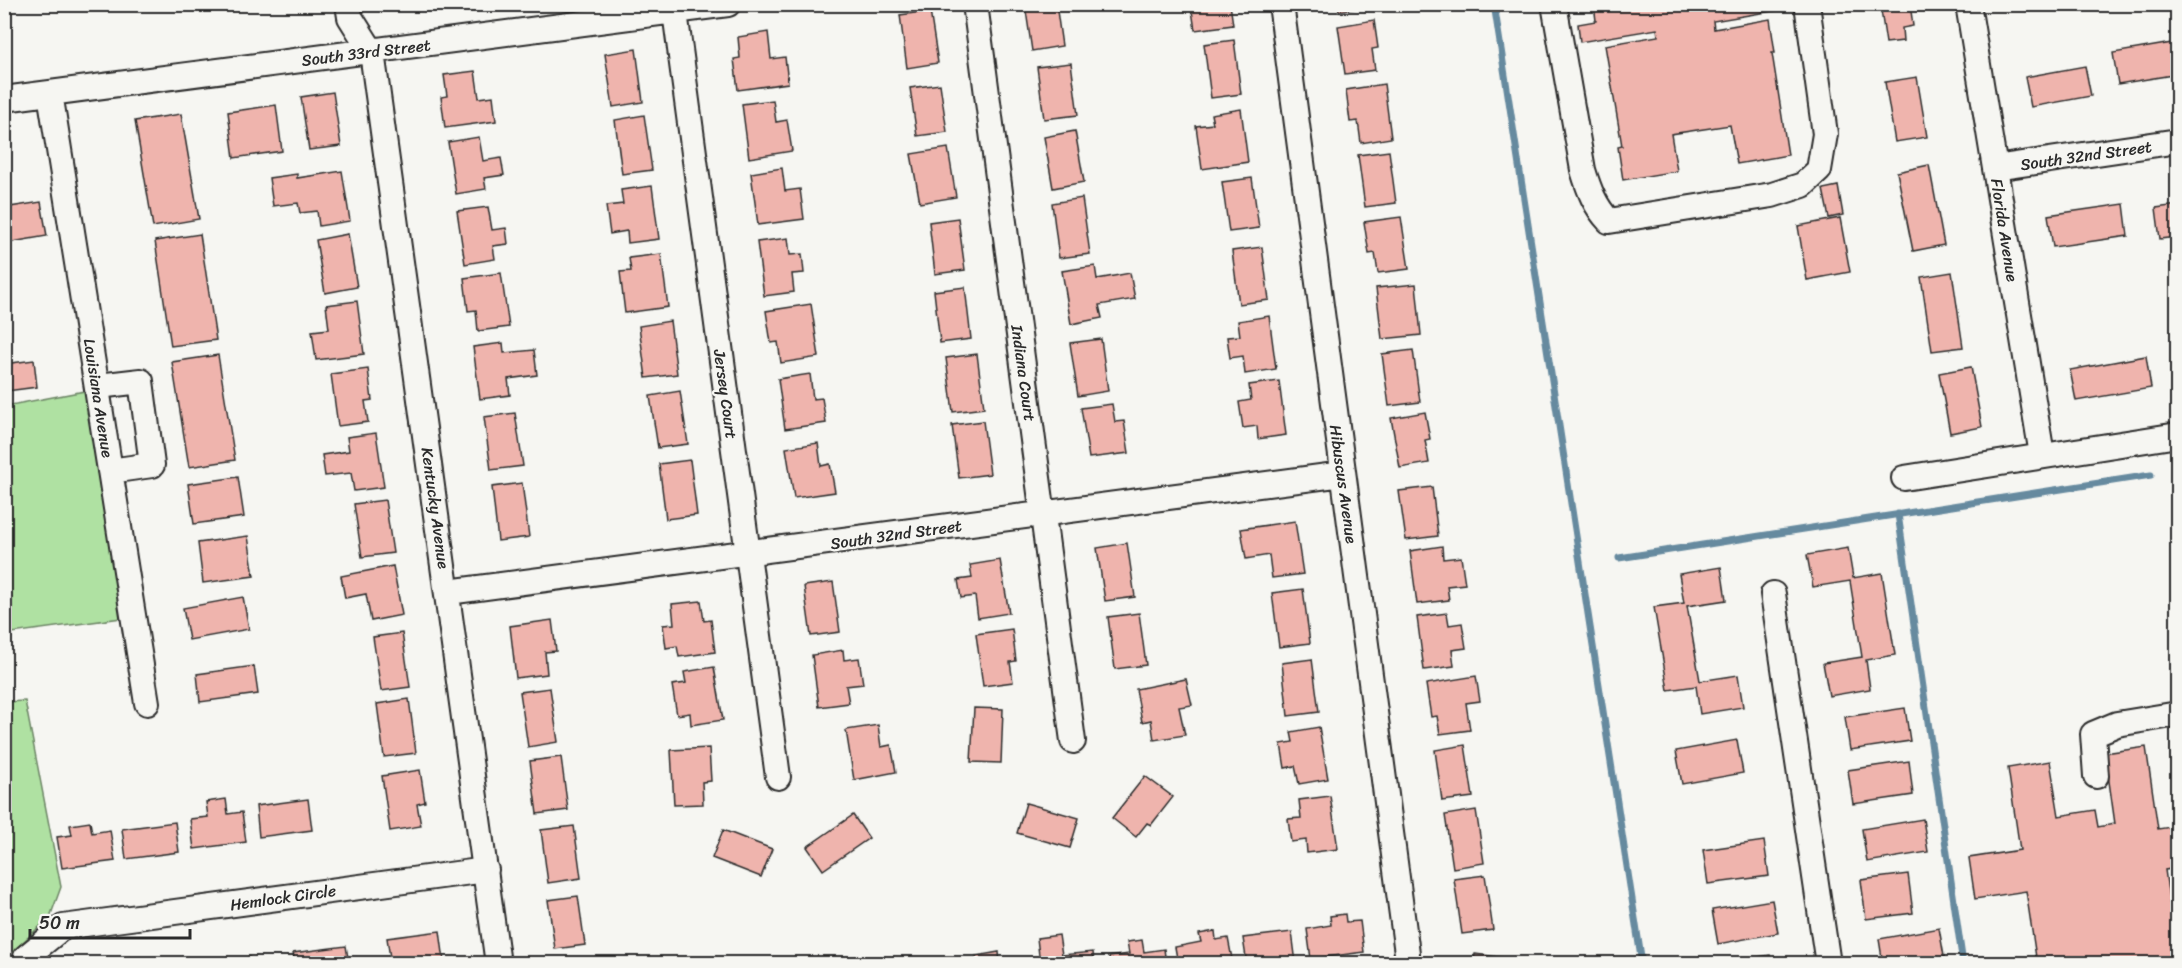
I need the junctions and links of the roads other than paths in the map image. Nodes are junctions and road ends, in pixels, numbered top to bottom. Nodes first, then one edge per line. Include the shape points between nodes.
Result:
1 (348, 4) edge
2 (728, 4) edge
3 (975, 4) edge
4 (1281, 4) edge
5 (1554, 4) edge
6 (1808, 4) edge
7 (1968, 4) edge
8 (675, 12) junction
9 (372, 52) junction
10 (50, 93) junction
11 (4, 99) edge
12 (2178, 141) edge
13 (1995, 168) junction
14 (98, 386) junction
15 (2178, 435) edge
16 (2042, 455) junction
17 (110, 471) junction
18 (1343, 474) junction
19 (1904, 478) dead end
20 (1043, 514) junction
21 (747, 554) junction
22 (448, 592) junction
23 (1773, 594) dead end
24 (147, 703) dead end
25 (2178, 714) edge
26 (1072, 741) dead end
27 (2096, 776) dead end
28 (778, 777) dead end
29 (486, 870) junction
30 (26, 963) edge
31 (498, 963) edge
32 (1405, 963) edge
33 (1828, 963) edge

1 - 9 street via 350,16
2 - 8 street, South 33rd Street
3 - 20 street, Indiana Court
4 - 18 street, Hibuscus Avenue
5 - 6 street via 1583,170 1598,210 1609,221 1772,195 1803,185 1819,170 1825,134
7 - 13 street, Florida Avenue
8 - 9 street, South 33rd Street
8 - 21 street, Jersey Court
9 - 10 street, South 33rd Street
9 - 22 street, Kentucky Avenue
10 - 11 street, South 33rd Street
10 - 14 street, Louisiana Avenue
12 - 13 street, South 32nd Street
13 - 16 street, Florida Avenue
14 - 17 street, Louisiana Avenue
14 - 17 street via 141,381 152,465
15 - 16 street
16 - 19 street
17 - 24 street, Louisiana Avenue
18 - 20 street, South 32nd Street
18 - 32 street, Hibuscus Avenue via 1407,953
20 - 21 street, South 32nd Street
20 - 26 street, Indiana Court
21 - 22 street, South 32nd Street
21 - 28 street, Jersey Court
22 - 29 street, Kentucky Avenue
23 - 33 street
25 - 27 street via 2117,724 2093,734
29 - 30 street, Hemlock Circle via 63,927 26,957
29 - 31 street, Kentucky Avenue

